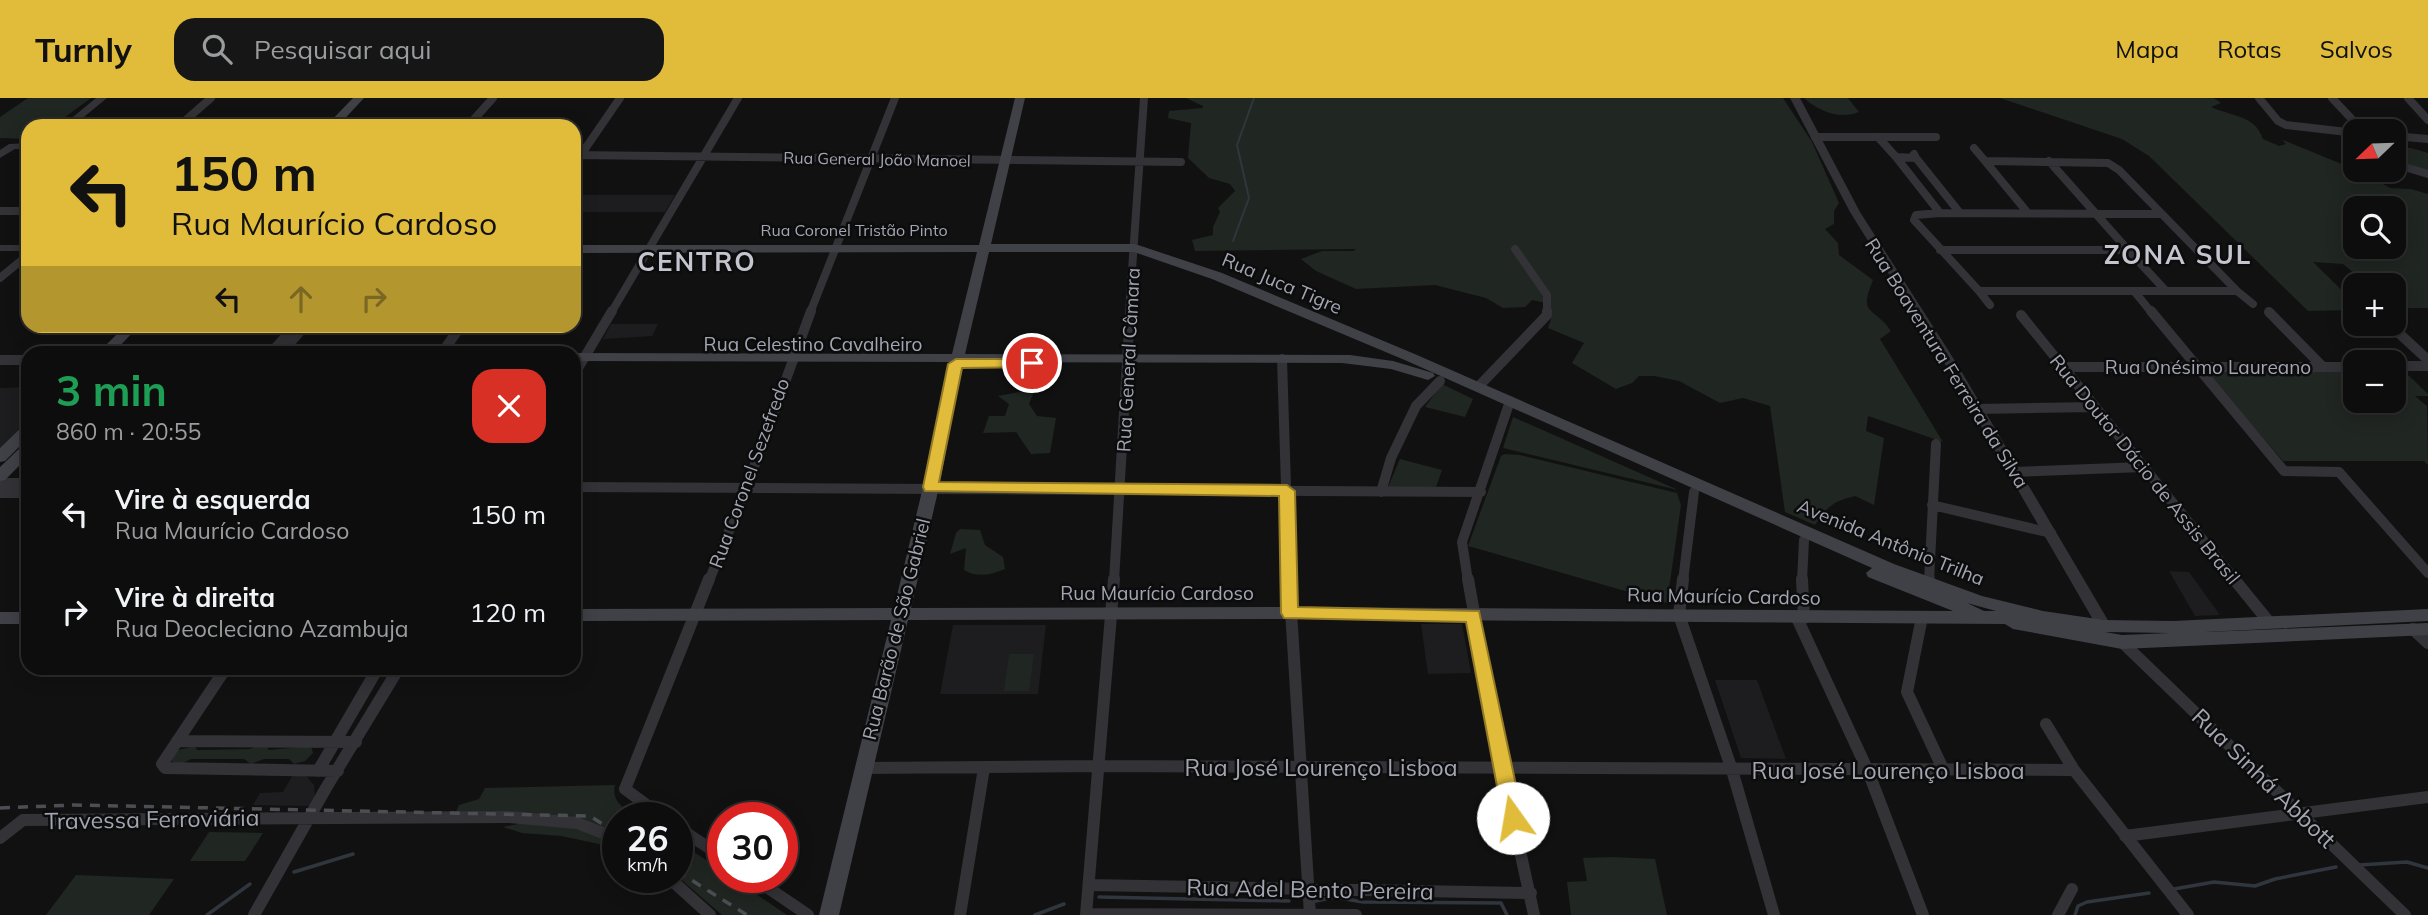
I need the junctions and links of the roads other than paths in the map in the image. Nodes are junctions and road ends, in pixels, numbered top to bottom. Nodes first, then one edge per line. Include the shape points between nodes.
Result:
1 (102, 98) edge
2 (211, 98) edge
3 (359, 98) edge
4 (493, 98) edge
5 (502, 98) edge
6 (620, 98) edge
7 (738, 98) edge
8 (895, 98) edge
9 (1020, 98) edge
10 (1144, 98) edge
11 (1795, 98) edge
12 (2259, 98) edge
13 (2332, 98) edge
14 (2408, 98) edge
15 (76, 119) edge
16 (187, 119) edge
17 (338, 119) edge
18 (474, 119) edge
19 (484, 119) edge
20 (2352, 119) edge
21 (2428, 120) edge
22 (2343, 132) edge
23 (1815, 137) junction
24 (1878, 137) junction
25 (1937, 137) dead end
26 (2406, 137) edge
27 (1903, 138) junction
28 (2428, 139) edge
29 (13, 146) junction
30 (21, 146) edge
31 (1974, 148) dead end
32 (0, 150) edge
33 (581, 150) edge
34 (1913, 153) junction
35 (0, 155) edge
36 (581, 155) edge
37 (704, 156) junction
38 (1896, 157) junction
39 (870, 159) junction
40 (1006, 161) junction
41 (1986, 161) junction
42 (2049, 161) junction
43 (1139, 162) junction
44 (1181, 162) dead end
45 (2406, 168) edge
46 (2428, 174) edge
47 (0, 211) edge
48 (21, 211) edge
49 (2027, 212) junction
50 (1940, 213) junction
51 (1960, 213) junction
52 (2095, 213) junction
53 (2161, 214) junction
54 (0, 248) edge
55 (21, 248) edge
56 (649, 248) junction
57 (836, 248) junction
58 (985, 248) junction
59 (1135, 248) junction
60 (581, 249) edge
61 (1515, 249) dead end
62 (1940, 250) junction
63 (2128, 250) junction
64 (21, 261) edge
65 (0, 278) edge
66 (1979, 291) junction
67 (2134, 291) junction
68 (2236, 291) junction
69 (2166, 292) junction
70 (2253, 304) dead end
71 (1990, 305) dead end
72 (2269, 312) dead end
73 (2021, 315) dead end
74 (125, 333) edge
75 (2402, 336) edge
76 (112, 346) edge
77 (581, 357) edge
78 (1412, 358) junction
79 (1130, 359) junction
80 (1282, 359) junction
81 (1342, 359) junction
82 (0, 360) edge
83 (21, 360) edge
84 (791, 360) junction
85 (957, 360) junction
86 (2428, 360) edge
87 (581, 363) edge
88 (2061, 366) junction
89 (2406, 366) edge
90 (2428, 366) edge
91 (2197, 367) junction
92 (2323, 367) junction
93 (2343, 367) edge
94 (1440, 381) junction
95 (1478, 387) junction
96 (1509, 406) junction
97 (2094, 407) junction
98 (1977, 410) junction
99 (21, 436) edge
100 (1936, 444) dead end
101 (21, 454) edge
102 (0, 457) edge
103 (2143, 467) junction
104 (2015, 472) junction
105 (0, 476) edge
106 (0, 483) edge
107 (21, 483) edge
108 (747, 486) junction
109 (581, 487) edge
110 (930, 487) junction
111 (1121, 490) junction
112 (1287, 491) junction
113 (1381, 492) junction
114 (1481, 492) junction
115 (1694, 492) junction
116 (0, 493) edge
117 (21, 493) edge
118 (1932, 505) junction
119 (2051, 533) junction
120 (1804, 540) junction
121 (2428, 573) edge
122 (1928, 590) junction
123 (1290, 613) junction
124 (900, 614) junction
125 (1110, 614) junction
126 (581, 615) edge
127 (1679, 615) junction
128 (2428, 615) edge
129 (695, 616) junction
130 (1473, 616) junction
131 (1922, 617) junction
132 (2043, 617) junction
133 (0, 618) edge
134 (21, 618) edge
135 (1800, 618) junction
136 (1992, 619) junction
137 (2269, 622) junction
138 (2104, 626) junction
139 (2421, 629) edge
140 (2122, 642) junction
141 (2428, 643) edge
142 (221, 675) edge
143 (374, 675) edge
144 (395, 675) edge
145 (2046, 724) dead end
146 (177, 741) junction
147 (335, 741) junction
148 (356, 742) junction
149 (1096, 766) junction
150 (1299, 766) junction
151 (863, 768) junction
152 (984, 768) junction
153 (1502, 768) junction
154 (2074, 769) junction
155 (1732, 770) junction
156 (318, 771) junction
157 (338, 771) junction
158 (1868, 771) junction
159 (1944, 771) junction
160 (326, 788) junction
161 (2428, 797) edge
162 (641, 802) edge
163 (2302, 815) junction
164 (311, 817) junction
165 (602, 830) edge
166 (2125, 836) junction
167 (0, 838) edge
168 (1089, 886) junction
169 (1308, 887) junction
170 (2072, 889) dead end
171 (686, 893) edge
172 (776, 893) edge
173 (1531, 894) junction
174 (1086, 914) edge
175 (1310, 914) edge
176 (254, 915) edge
177 (710, 915) edge
178 (808, 915) edge
179 (829, 915) edge
180 (960, 915) edge
181 (1356, 915) edge
182 (1534, 915) edge
183 (1774, 915) edge
184 (1923, 915) edge
185 (2058, 915) edge
186 (2188, 915) edge
187 (2405, 915) edge

1 - 15 street
2 - 16 street
3 - 17 main road
4 - 18 street
5 - 19 street
6 - 33 street
7 - 37 street
8 - 39 street, Rua Coronel Sezefredo
9 - 40 main road, Rua Barão de São Gabriel
10 - 43 street, Rua General Câmara
11 - 23 street, Rua Boaventura Ferreira da Silva
12 - 22 street via 2286,125
13 - 20 street
14 - 21 street
23 - 24 street
23 - 98 street, Rua Boaventura Ferreira da Silva via 1857,215
24 - 27 street
24 - 38 street
25 - 27 street
26 - 28 street
27 - 34 street
29 - 30 street
29 - 32 street
29 - 35 street
31 - 41 street
34 - 38 street
34 - 51 street
36 - 37 street, Rua General João Manoel
37 - 39 street, Rua General João Manoel
37 - 56 street
38 - 50 street
39 - 40 street, Rua General João Manoel
39 - 57 street, Rua Coronel Sezefredo
40 - 43 street, Rua General João Manoel
40 - 58 main road, Rua Barão de São Gabriel
41 - 42 street
41 - 49 street
42 - 52 street
42 - 53 street via 2102,161 2114,166
43 - 44 street, Rua General João Manoel
43 - 59 street, Rua General Câmara
45 - 46 street
47 - 48 street
49 - 51 street
49 - 52 street
50 - 51 street
50 - 62 street via 1916,215 1914,220
52 - 53 street
52 - 63 street
53 - 68 street
54 - 55 street
56 - 57 main road, Rua Coronel Tristão Pinto
56 - 60 main road, Rua Coronel Tristão Pinto
56 - 77 street
57 - 58 main road, Rua Coronel Tristão Pinto
57 - 84 street, Rua Coronel Sezefredo
58 - 59 main road, Rua Coronel Tristão Pinto
58 - 85 main road, Rua Barão de São Gabriel
59 - 78 main road, Rua Juca Tigre via 1217,276
59 - 79 street, Rua General Câmara
61 - 95 street via 1547,295 1547,315
62 - 63 street
62 - 66 street
63 - 69 street
64 - 65 street
66 - 67 street
66 - 71 street
67 - 69 street
67 - 91 street
68 - 69 street
68 - 70 street
72 - 92 street
73 - 88 street, Rua Doutor Dácio de Assis Brasil
74 - 76 main road
75 - 86 street
78 - 81 main road, Rua Celestino Cavalheiro
78 - 95 main road, Avenida Antônio Trilha
79 - 80 main road, Rua Celestino Cavalheiro
79 - 85 main road, Rua Celestino Cavalheiro
79 - 111 street, Rua General Câmara
80 - 81 main road, Rua Celestino Cavalheiro
80 - 112 street
81 - 94 main road, Rua Celestino Cavalheiro via 1393,365
82 - 83 street
84 - 85 main road, Rua Celestino Cavalheiro
84 - 87 main road, Rua Celestino Cavalheiro
84 - 108 street, Rua Coronel Sezefredo
85 - 110 main road, Rua Barão de São Gabriel
88 - 91 street, Rua Onésimo Laureano
88 - 97 street, Rua Doutor Dácio de Assis Brasil
89 - 90 street
91 - 92 street, Rua Onésimo Laureano
91 - 121 street via 2284,471 2339,472
92 - 93 street, Rua Onésimo Laureano
94 - 96 main road, Avenida Antônio Trilha
94 - 113 street via 1416,407 1391,458
95 - 96 main road, Avenida Antônio Trilha
96 - 114 street
96 - 115 main road, Avenida Antônio Trilha
96 - 122 main road, Avenida Antônio Trilha
97 - 98 street
97 - 103 street, Rua Doutor Dácio de Assis Brasil
98 - 104 street, Rua Boaventura Ferreira da Silva
99 - 102 main road
100 - 118 street
101 - 105 main road
103 - 104 street
103 - 137 street, Rua Doutor Dácio de Assis Brasil
104 - 119 street, Rua Boaventura Ferreira da Silva
106 - 107 street
108 - 109 street
108 - 110 street
108 - 129 street, Rua Coronel Sezefredo
110 - 111 street
110 - 124 main road, Rua Barão de São Gabriel
111 - 112 street
111 - 125 street, Rua General Câmara
112 - 113 street
112 - 123 street
113 - 114 street
114 - 130 street via 1462,542
115 - 120 main road, Avenida Antônio Trilha
115 - 127 street
116 - 117 street
118 - 119 street
118 - 122 street
119 - 138 street, Rua Boaventura Ferreira da Silva
120 - 122 main road, Avenida Antônio Trilha
120 - 135 street
122 - 131 main road
122 - 132 main road, Avenida Antônio Trilha
122 - 136 main road, Avenida Antônio Trilha
123 - 125 main road, Rua Maurício Cardoso
123 - 130 main road, Rua Maurício Cardoso
123 - 150 street
124 - 125 main road, Rua Maurício Cardoso
124 - 129 main road, Rua Maurício Cardoso
124 - 151 main road, Rua Barão de São Gabriel
125 - 149 street, Rua General Câmara
126 - 129 main road, Rua Maurício Cardoso
127 - 130 main road, Rua Maurício Cardoso
127 - 135 main road, Rua Maurício Cardoso
127 - 155 street
128 - 137 main road, Avenida Antônio Trilha
129 - 162 street, Rua Coronel Sezefredo via 625,789
130 - 153 street
131 - 135 main road, Rua Maurício Cardoso
131 - 136 main road, Rua Maurício Cardoso
131 - 159 street via 1907,692
132 - 136 main road
132 - 138 main road, Avenida Antônio Trilha
133 - 134 main road
135 - 158 street
136 - 140 main road, Avenida Antônio Trilha
137 - 138 main road, Avenida Antônio Trilha
139 - 140 main road, Avenida Antônio Trilha
139 - 141 street
140 - 163 street, Rua Sinhá Abbott
142 - 146 street
143 - 147 street
144 - 148 street
145 - 154 street
146 - 147 street
146 - 156 street via 162,764 165,768
147 - 148 street
147 - 156 street
148 - 157 street
149 - 150 street, Rua José Lourenço Lisboa
149 - 152 street, Rua José Lourenço Lisboa
149 - 168 street, Rua General Câmara
150 - 153 street, Rua José Lourenço Lisboa
150 - 169 street
151 - 152 street, Rua José Lourenço Lisboa
151 - 179 main road, Rua Barão de São Gabriel
152 - 180 street
153 - 155 street, Rua José Lourenço Lisboa
153 - 173 street
154 - 159 street, Rua José Lourenço Lisboa
154 - 166 street
155 - 158 street, Rua José Lourenço Lisboa
155 - 183 street
156 - 157 street
156 - 160 street
157 - 160 street
158 - 159 street, Rua José Lourenço Lisboa
158 - 184 street
160 - 164 street
161 - 163 street
163 - 166 street
163 - 187 street, Rua Sinhá Abbott
164 - 165 street, Travessa Ferroviária via 565,820
164 - 167 street, Travessa Ferroviária via 23,820
164 - 176 street
166 - 186 street
168 - 169 street, Rua Adel Bento Pereira
168 - 174 street, Rua General Câmara
169 - 173 street, Rua Adel Bento Pereira
169 - 175 street
170 - 185 street
171 - 177 street
172 - 178 street
173 - 182 street
174 - 175 street
175 - 181 street

